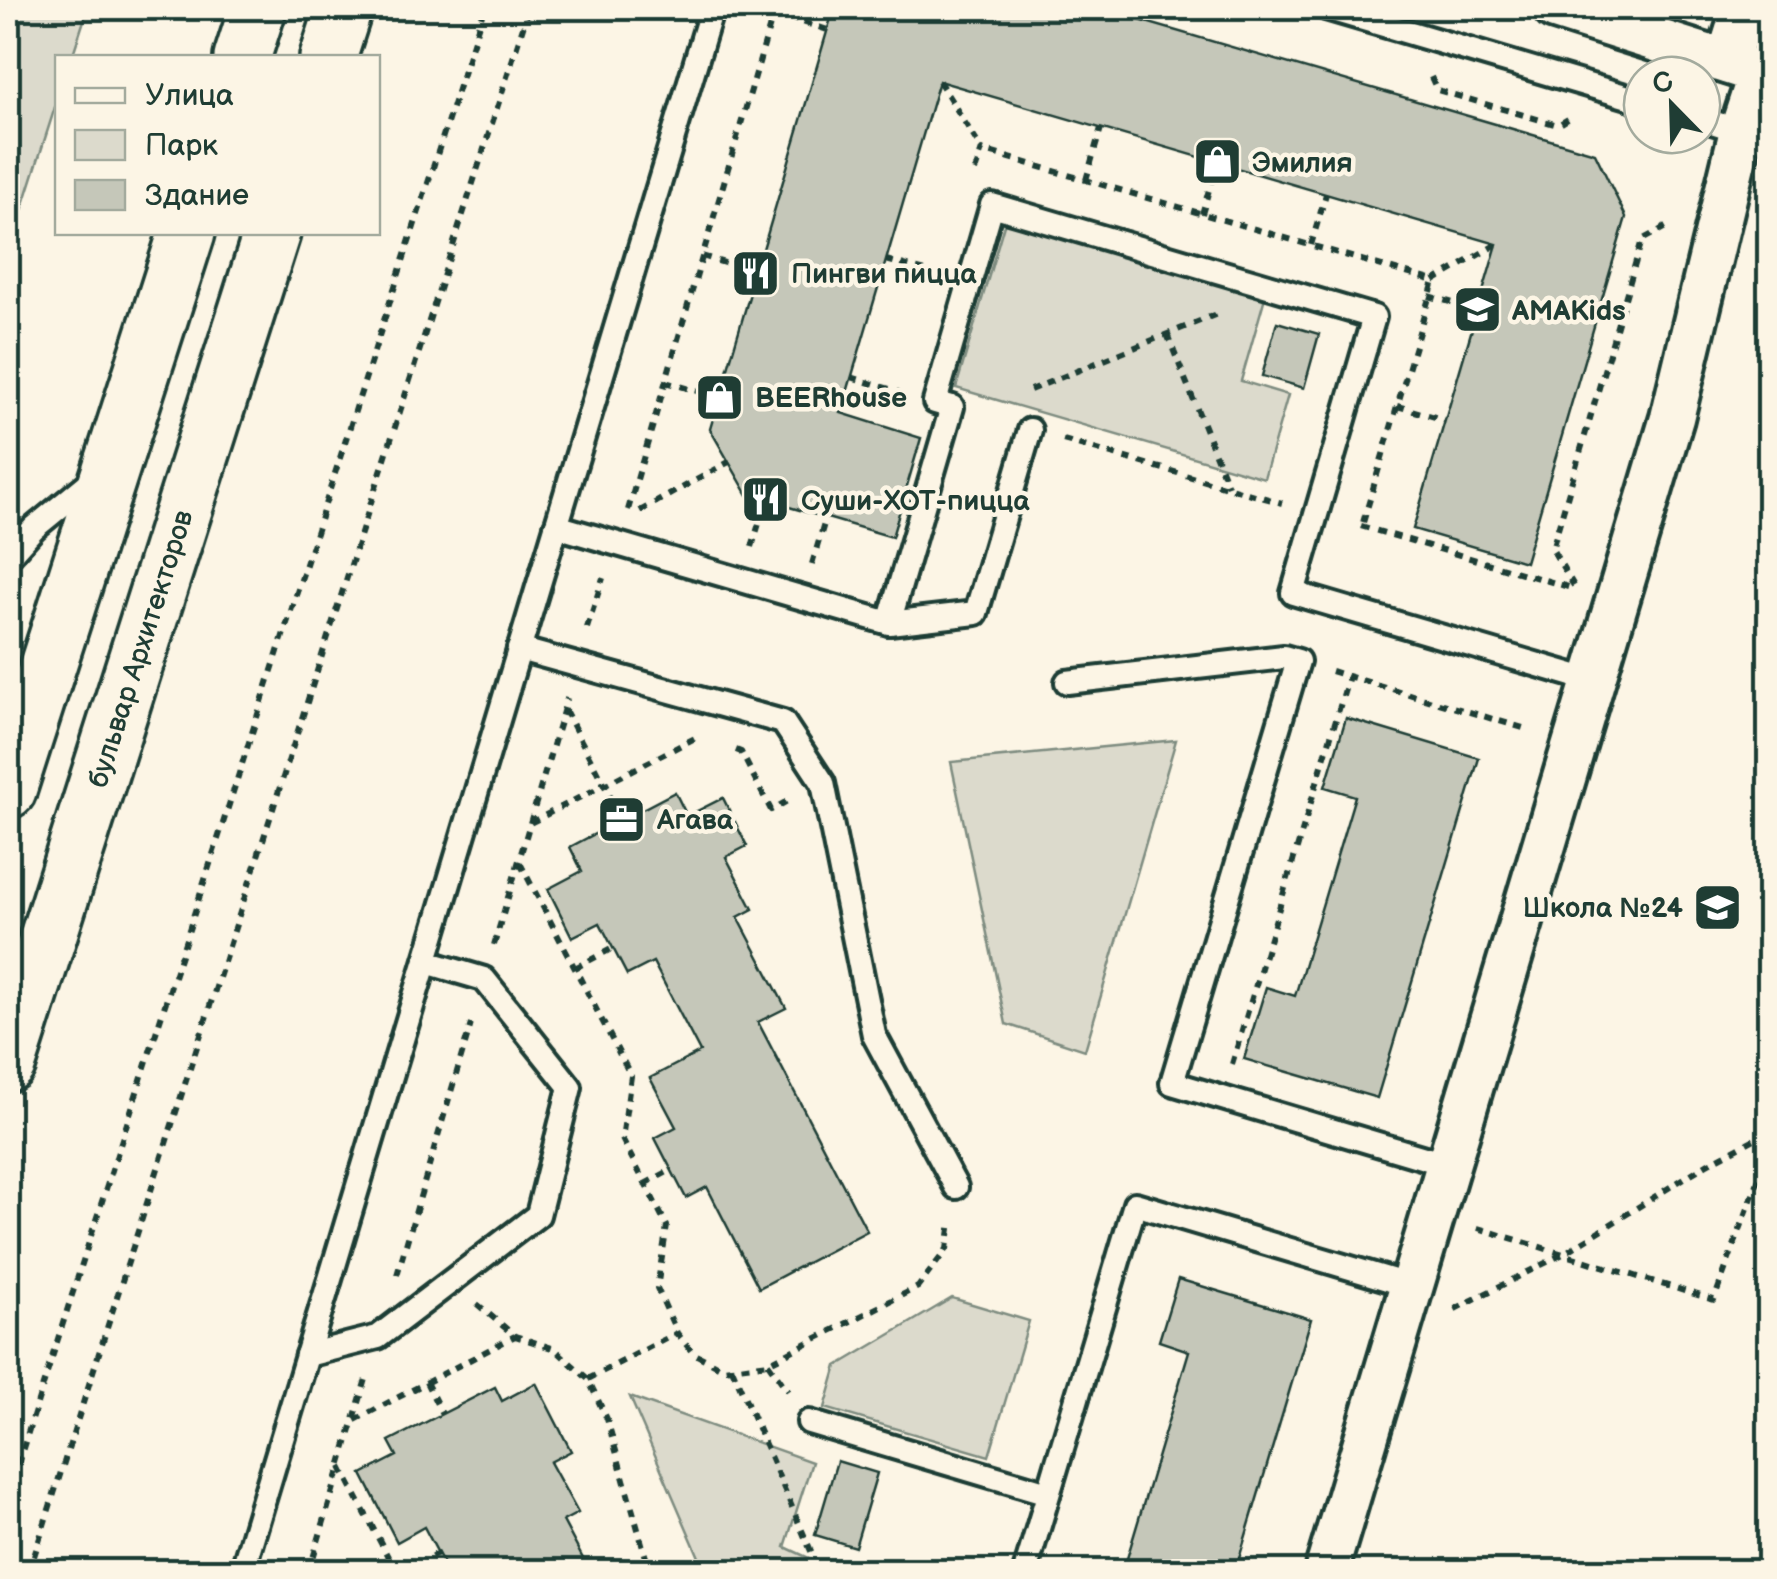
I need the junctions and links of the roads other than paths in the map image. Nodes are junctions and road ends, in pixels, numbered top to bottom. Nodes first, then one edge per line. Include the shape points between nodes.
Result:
1 (258, 8) edge
2 (344, 8) edge
3 (712, 8) edge
4 (1326, 8) edge
5 (1555, 8) edge
6 (1744, 8) edge
7 (243, 55) edge
8 (329, 55) edge
9 (1752, 70) edge
10 (1622, 95) edge
11 (1722, 125) edge
12 (1717, 155) edge
13 (185, 235) edge
14 (271, 235) edge
15 (1030, 430) road end
16 (113, 463) junction
17 (556, 526) junction
18 (8, 556) edge
19 (889, 623) junction
20 (520, 648) junction
21 (1593, 681) junction
22 (1066, 682) dead end
23 (8, 790) edge
24 (426, 962) junction
25 (8, 1063) edge
26 (1448, 1165) junction
27 (956, 1186) road end
28 (1411, 1286) junction
29 (308, 1355) junction
30 (810, 1422) dead end
31 (1048, 1493) junction
32 (242, 1572) edge
33 (1024, 1572) edge
34 (1326, 1572) edge

1 - 7 main road
2 - 8 main road
3 - 17 lane
4 - 10 lane
5 - 9 street
6 - 9 street
9 - 11 street
12 - 21 street via 1672,418
13 - 16 main road
14 - 25 main road, бульвар Архитекторов
15 - 19 lane via 976,613
16 - 18 lane
16 - 23 main road
17 - 19 lane
17 - 20 lane
19 - 21 lane via 952,407 934,402 992,205 1374,317 1292,593
20 - 24 lane
20 - 27 lane via 783,722 823,783 874,1035
21 - 26 street
22 - 26 lane via 1284,656 1298,661 1172,1083
24 - 29 lane
24 - 29 lane via 484,979 570,1087 538,1215 378,1337
26 - 28 street
28 - 31 lane via 1135,1204
28 - 34 street
29 - 32 lane
30 - 31 lane
31 - 33 lane

